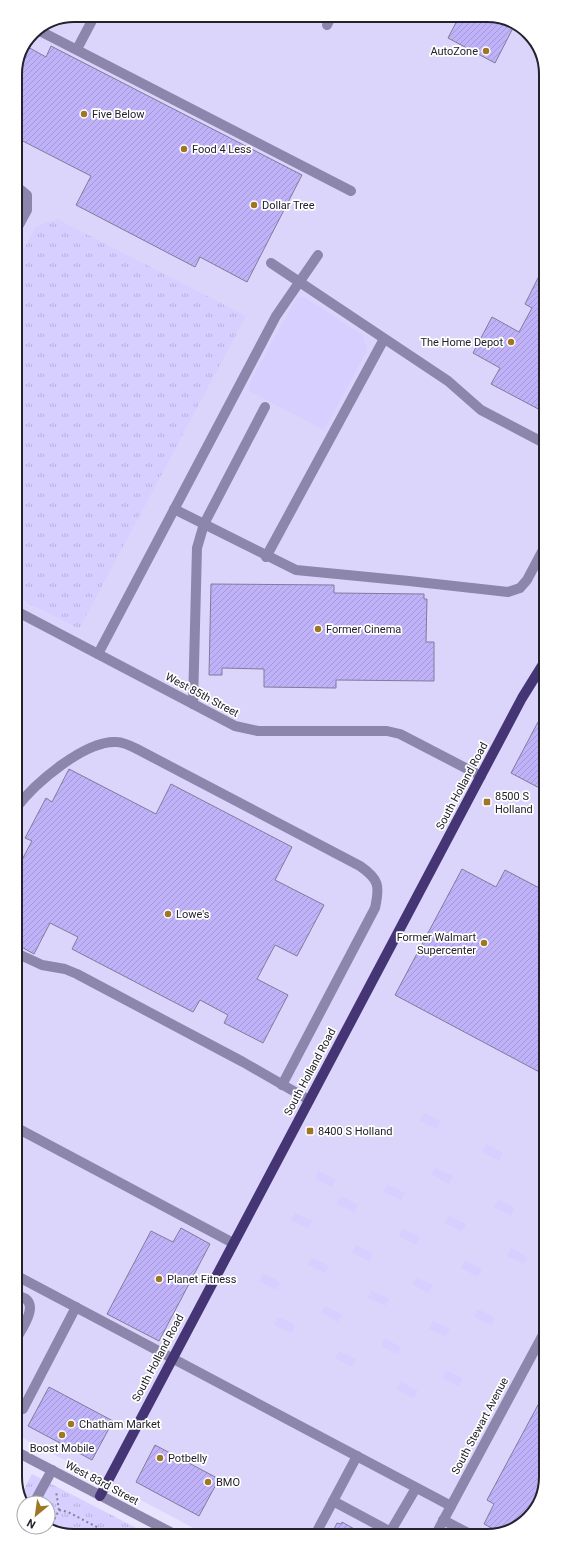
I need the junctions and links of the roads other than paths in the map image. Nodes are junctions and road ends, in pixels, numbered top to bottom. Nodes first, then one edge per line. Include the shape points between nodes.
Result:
1 (91, 22) edge
2 (328, 22) edge
3 (327, 25) dead end
4 (43, 33) edge
5 (77, 49) junction
6 (22, 191) edge
7 (351, 191) dead end
8 (22, 219) edge
9 (318, 254) dead end
10 (271, 263) dead end
11 (299, 282) junction
12 (384, 339) junction
13 (265, 408) dead end
14 (539, 440) edge
15 (174, 509) junction
16 (204, 524) junction
17 (266, 557) junction
18 (539, 557) edge
19 (22, 614) edge
20 (98, 654) junction
21 (539, 671) edge
22 (193, 704) junction
23 (481, 776) junction
24 (22, 801) edge
25 (22, 956) edge
26 (282, 1085) junction
27 (309, 1100) junction
28 (22, 1131) edge
29 (233, 1243) junction
30 (22, 1279) edge
31 (22, 1298) edge
32 (76, 1307) junction
33 (22, 1328) edge
34 (539, 1342) edge
35 (172, 1358) junction
36 (22, 1408) edge
37 (22, 1455) edge
38 (357, 1456) junction
39 (52, 1470) junction
40 (416, 1488) junction
41 (38, 1495) edge
42 (100, 1496) junction
43 (333, 1501) junction
44 (451, 1506) junction
45 (444, 1520) junction
46 (164, 1529) edge
47 (318, 1529) edge
48 (383, 1529) edge
49 (392, 1529) edge
50 (439, 1529) edge
51 (461, 1529) edge

1 - 5 street
2 - 3 street
4 - 5 street
5 - 7 street
6 - 8 street via 27,195 27,210
9 - 11 street
10 - 11 street
11 - 12 street
11 - 15 street via 276,316
12 - 14 street via 448,382 481,410
12 - 17 street
13 - 16 street
15 - 16 street
15 - 20 street
16 - 17 street
16 - 22 street via 197,548
17 - 18 street via 296,570 508,592 520,588
19 - 20 street, West 85th Street
20 - 22 street, West 85th Street
21 - 23 main road, South Holland Road
22 - 23 street, West 85th Street via 245,730 387,731 400,734
23 - 27 main road, South Holland Road
24 - 26 street via 37,784 72,758 102,743 118,742 137,749 360,866 376,879 377,898 374,908
25 - 26 street via 42,965 77,974
26 - 27 street
27 - 29 main road, South Holland Road
28 - 29 street
29 - 35 main road, South Holland Road
30 - 32 street
31 - 33 street via 27,1300 30,1307
32 - 35 street
32 - 36 street
34 - 44 street, South Stewart Avenue
35 - 38 street
35 - 42 main road, South Holland Road
37 - 39 street, West 83rd Street
38 - 40 street
38 - 43 street
39 - 41 street
39 - 42 street, West 83rd Street
40 - 44 street
40 - 49 street
42 - 46 street, West 83rd Street
43 - 47 street
43 - 48 street
44 - 45 street, South Stewart Avenue
45 - 50 street, South Stewart Avenue
45 - 51 street

